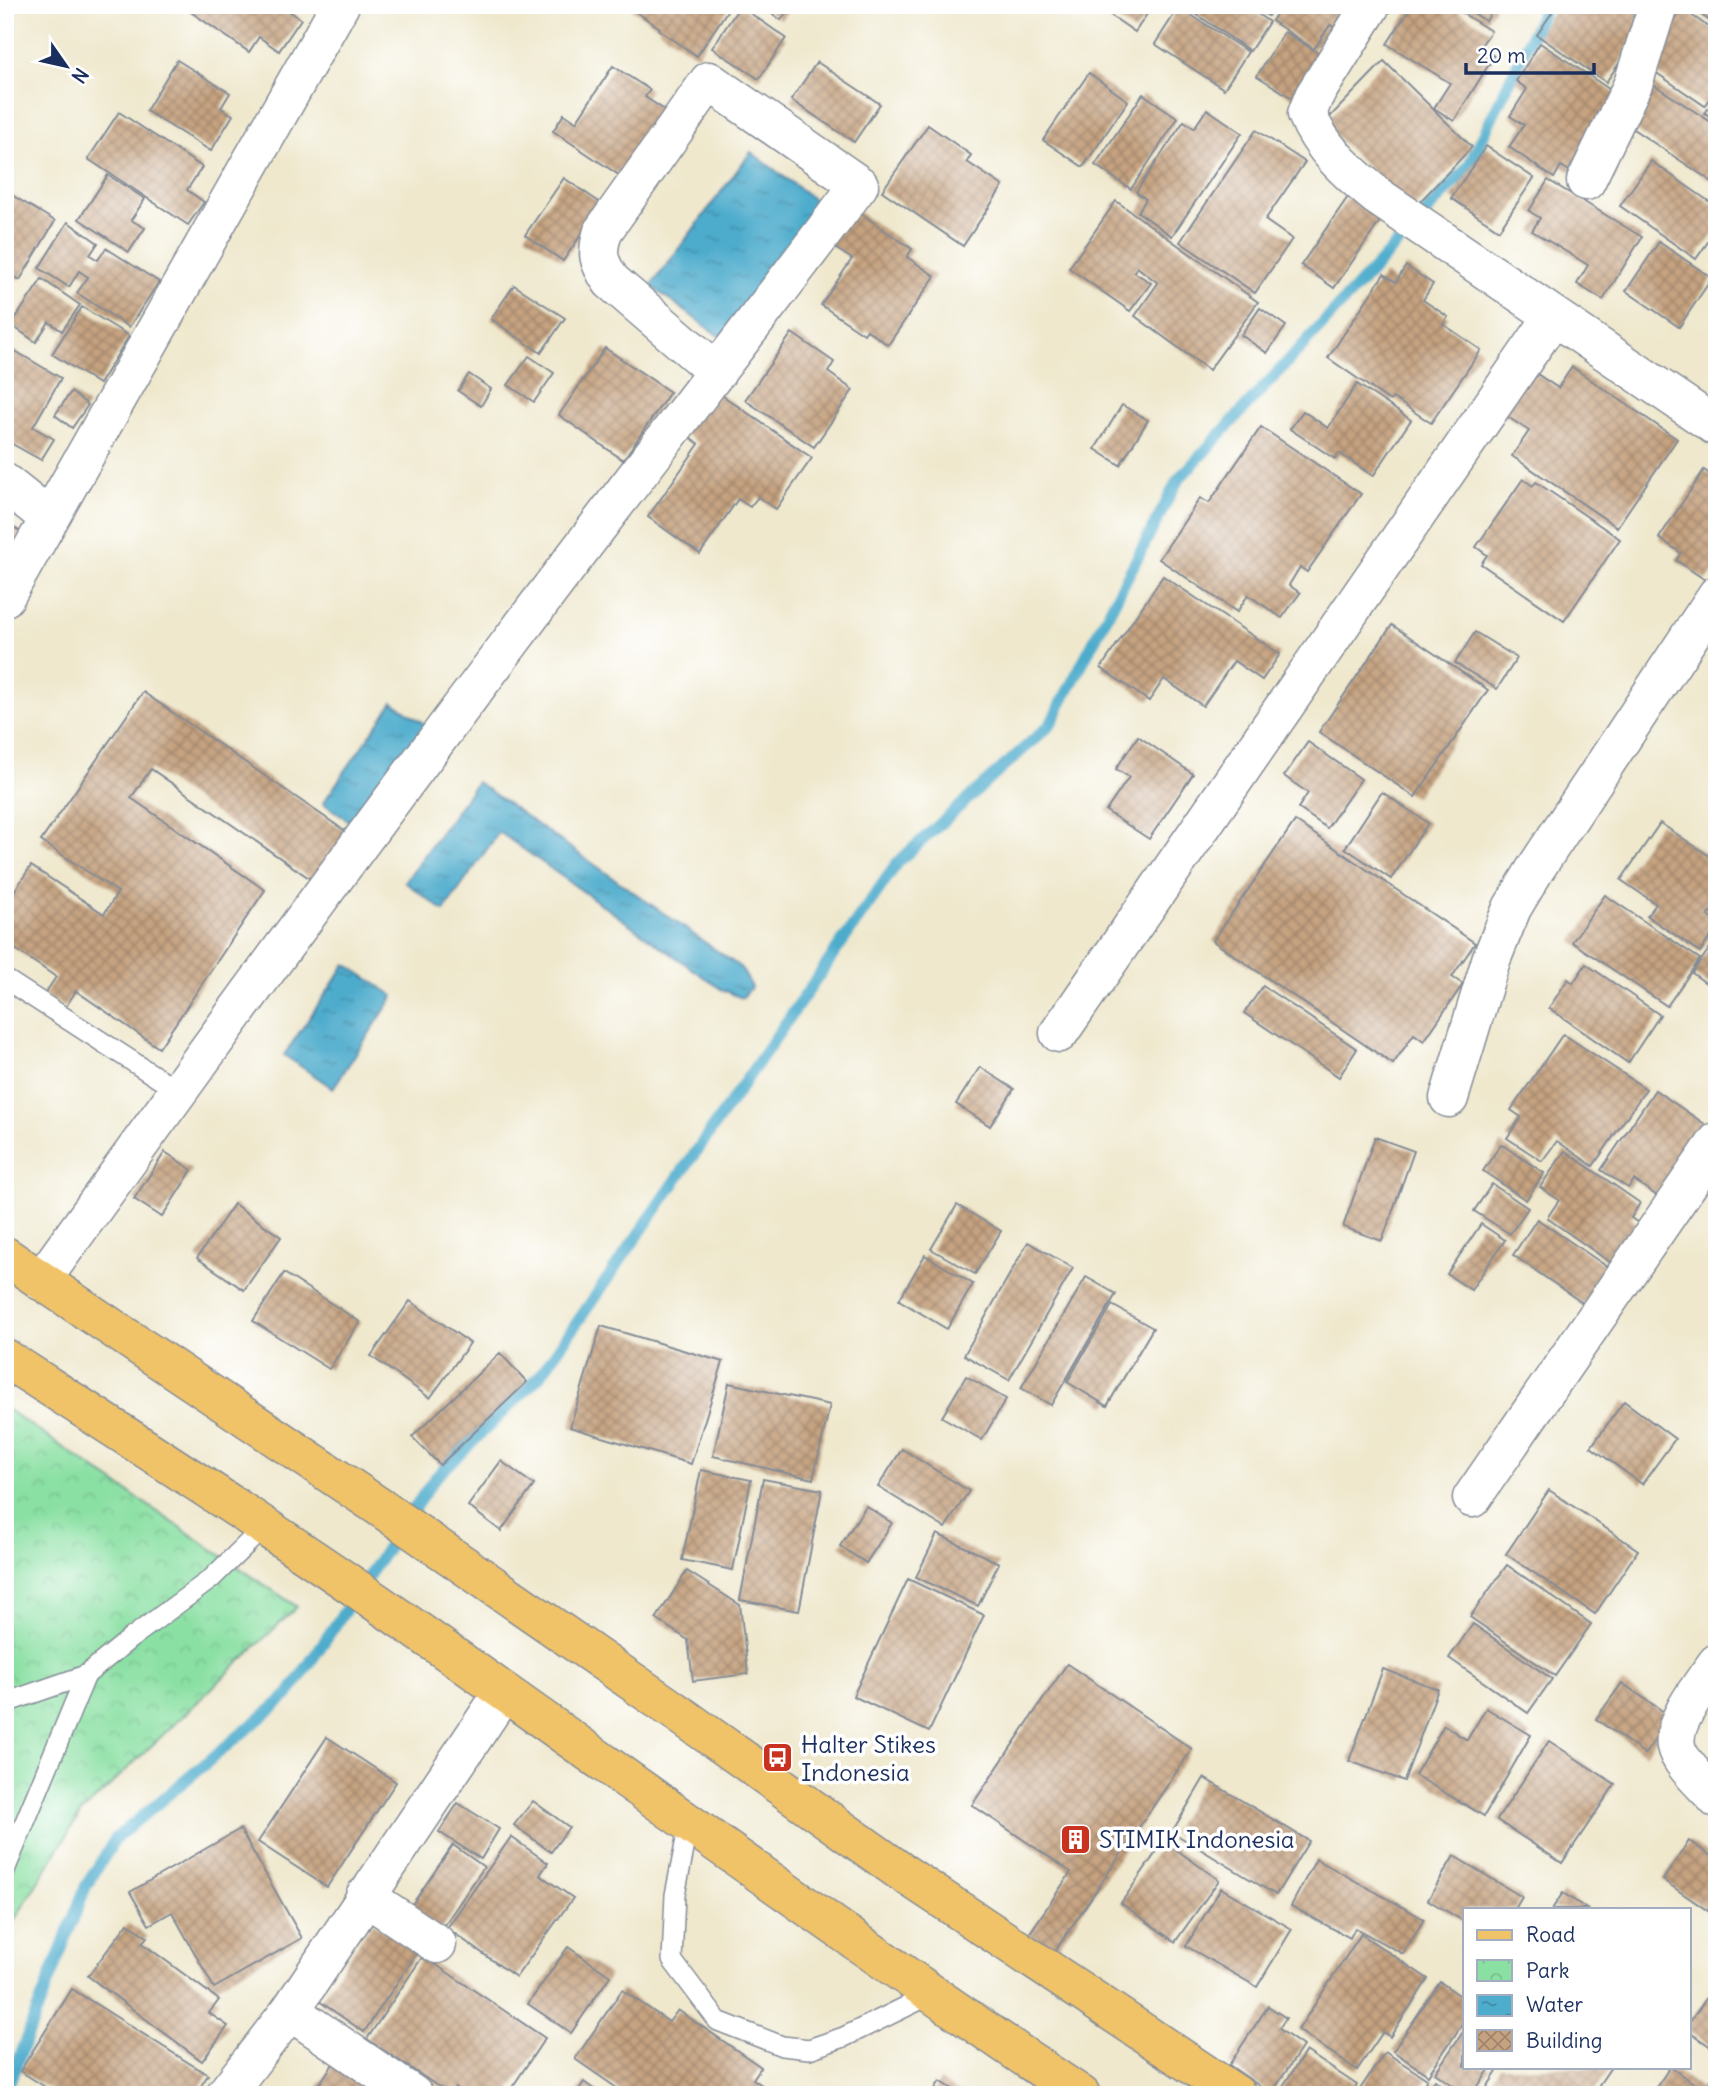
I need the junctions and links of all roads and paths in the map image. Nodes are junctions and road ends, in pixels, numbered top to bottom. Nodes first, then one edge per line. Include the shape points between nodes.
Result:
1 (340, 5) edge
2 (1371, 5) edge
3 (1658, 5) edge
4 (1586, 181) dead end
5 (1553, 317) junction
6 (717, 372) junction
7 (1717, 427) edge
8 (5, 483) edge
9 (49, 518) junction
10 (1717, 595) edge
11 (5, 597) edge
12 (5, 979) edge
13 (1059, 1033) dead end
14 (178, 1091) junction
15 (1449, 1098) dead end
16 (1717, 1142) edge
17 (5, 1256) edge
18 (41, 1281) junction
19 (5, 1358) edge
20 (1472, 1498) dead end
21 (264, 1527) junction
22 (1717, 1663) edge
23 (86, 1675) junction
24 (503, 1693) junction
25 (5, 1703) edge
26 (1717, 1799) edge
27 (689, 1824) junction
28 (5, 1870) edge
29 (365, 1896) junction
30 (438, 1944) dead end
31 (934, 1993) junction
32 (290, 2011) junction
33 (225, 2095) edge
34 (413, 2095) edge
35 (1081, 2095) edge
36 (1237, 2095) edge

1 - 9 street
2 - 5 street via 1314,96 1307,114 1315,134 1346,170 1377,196
3 - 4 street via 1633,84
5 - 7 street
5 - 13 street
6 - 6 street via 859,185 709,81 603,231 598,250 600,265 611,281
6 - 14 street via 509,643
8 - 9 street
9 - 11 street
10 - 15 street via 1512,908 1491,960
12 - 14 lane
14 - 18 street
16 - 20 street
17 - 18 main road
18 - 36 main road via 378,1506 900,1871
19 - 21 main road
21 - 23 lane via 211,1579
21 - 24 main road
22 - 26 street via 1686,1707 1676,1746
23 - 25 lane
23 - 28 lane
24 - 27 main road
24 - 29 street
27 - 31 main road
27 - 31 lane via 675,1895 672,1960 718,2021 782,2046 809,2049
29 - 30 street
29 - 32 street
31 - 35 main road
32 - 33 street
32 - 34 street

